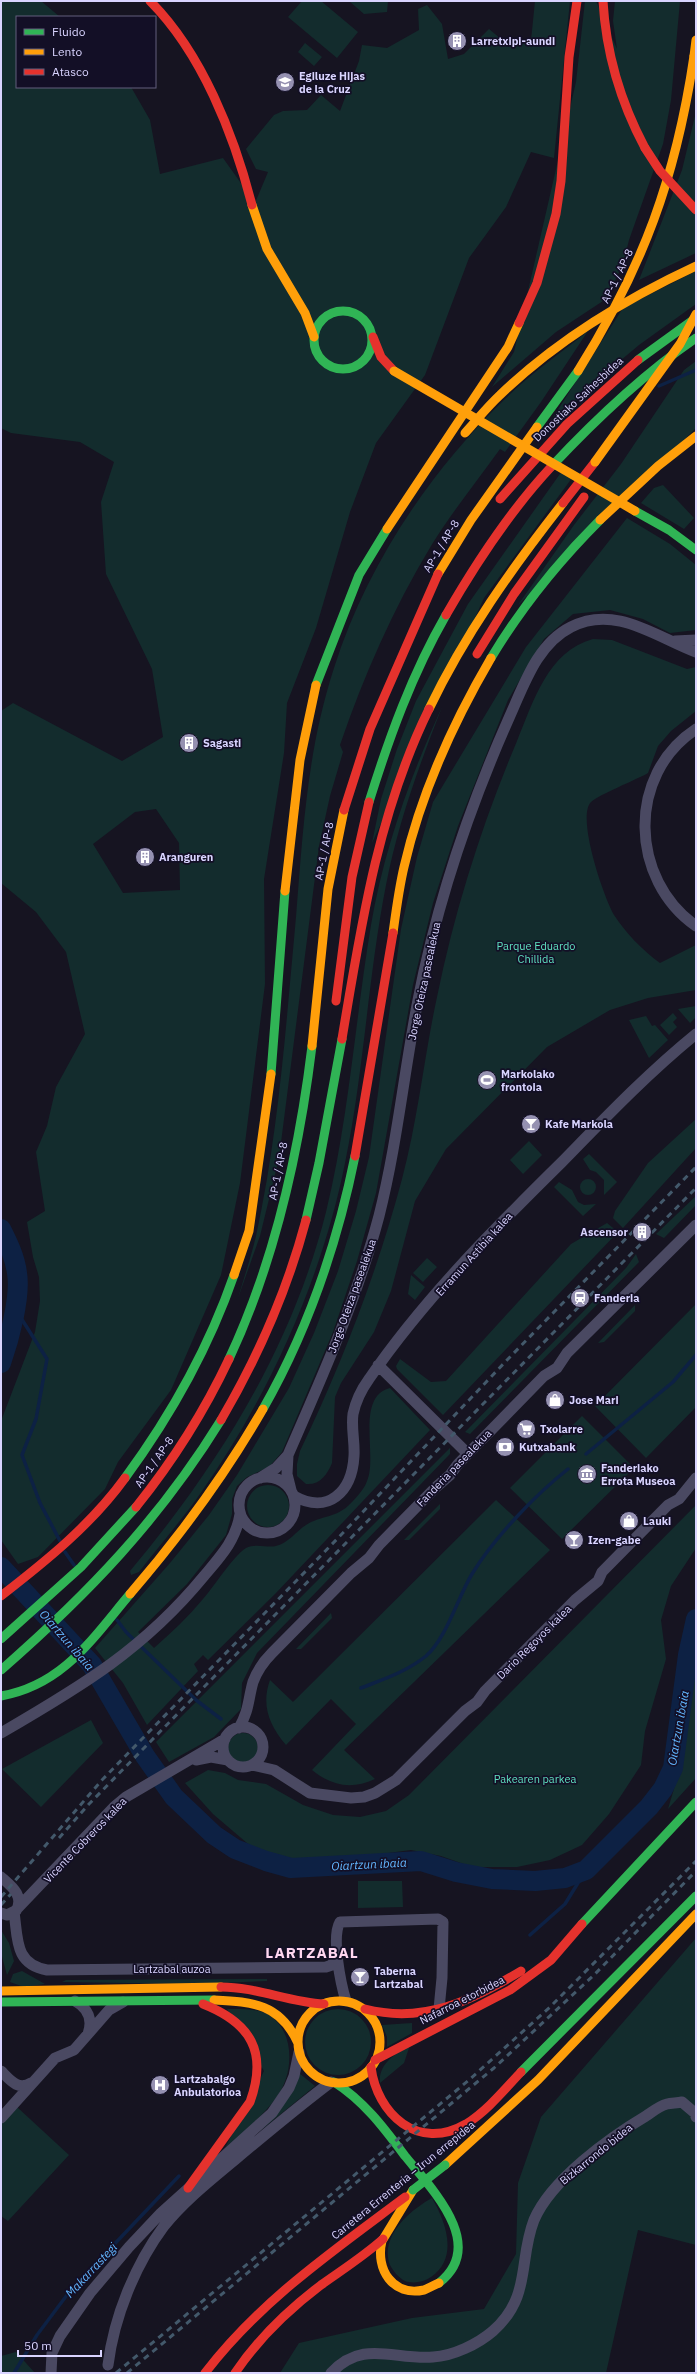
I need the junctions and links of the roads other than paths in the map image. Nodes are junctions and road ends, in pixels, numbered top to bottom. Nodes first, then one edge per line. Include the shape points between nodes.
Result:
1 (150, 1) edge
2 (577, 1) edge
3 (603, 1) edge
4 (696, 40) edge
5 (696, 210) edge
6 (696, 266) edge
7 (299, 300) junction
8 (312, 307) dead end
9 (321, 310) dead end
10 (335, 312) junction
11 (696, 314) edge
12 (696, 318) edge
13 (372, 335) junction
14 (314, 337) junction
15 (696, 338) edge
16 (680, 344) junction
17 (358, 366) junction
18 (394, 371) junction
19 (696, 436) edge
20 (623, 440) dead end
21 (600, 475) dead end
22 (405, 499) junction
23 (493, 507) dead end
24 (476, 531) dead end
25 (696, 550) edge
26 (412, 633) junction
27 (696, 640) edge
28 (671, 641) junction
29 (696, 652) edge
30 (473, 663) dead end
31 (696, 730) edge
32 (412, 802) dead end
33 (696, 926) edge
34 (335, 1011) dead end
35 (334, 1027) dead end
36 (696, 1034) edge
37 (365, 1104) junction
38 (328, 1116) junction
39 (696, 1225) edge
40 (378, 1365) junction
41 (468, 1454) junction
42 (288, 1455) junction
43 (260, 1478) junction
44 (696, 1478) edge
45 (292, 1493) junction
46 (315, 1504) junction
47 (240, 1514) junction
48 (290, 1521) junction
49 (258, 1532) junction
50 (232, 1542) junction
51 (1, 1596) edge
52 (1, 1639) edge
53 (1, 1670) edge
54 (1, 1696) edge
55 (239, 1728) junction
56 (1, 1733) edge
57 (225, 1739) junction
58 (228, 1760) junction
59 (191, 1761) junction
60 (252, 1765) junction
61 (696, 1802) edge
62 (1, 1877) edge
63 (39, 1887) junction
64 (14, 1889) junction
65 (696, 1896) edge
66 (8, 1913) edge
67 (696, 1914) edge
68 (571, 1936) junction
69 (337, 1954) junction
70 (1, 1991) edge
71 (128, 2000) junction
72 (182, 2000) junction
73 (75, 2001) junction
74 (346, 2001) junction
75 (1, 2002) edge
76 (324, 2004) junction
77 (438, 2009) junction
78 (365, 2010) junction
79 (88, 2034) junction
80 (299, 2047) junction
81 (373, 2063) junction
82 (1, 2071) edge
83 (333, 2082) junction
84 (32, 2083) junction
85 (696, 2117) edge
86 (1, 2118) edge
87 (188, 2188) junction
88 (413, 2190) junction
89 (383, 2239) junction
90 (108, 2365) dead end
91 (50, 2373) edge
92 (204, 2373) edge
93 (235, 2373) edge
94 (331, 2373) edge

1 - 7 main road via 179,36 224,119 233,139 252,208 268,251
2 - 22 main road via 569,57 561,181 556,214 537,283 508,347
3 - 5 main road, bridge via 606,49 622,103 645,148 672,185
4 - 26 main road, AP-1 / AP-8, bridge via 683,128 669,180 655,221 610,317 578,371 468,523 436,576
6 - 22 main road via 639,294 569,338 505,389
7 - 8 main road
7 - 14 main road via 309,318
9 - 10 main road
10 - 13 main road via 349,311 357,314 367,323
10 - 14 main road via 325,317
11 - 16 main road, bridge
12 - 23 main road, Donostiako Saihesbidea via 644,355 601,391 540,450
13 - 17 main road via 370,353
13 - 18 main road via 381,357
14 - 17 main road via 316,350 324,362 340,369
15 - 34 main road via 648,374 578,437 530,490 478,559 435,632 398,713 377,772 356,850
16 - 20 main road, bridge
16 - 38 main road, bridge via 479,618 443,681 415,739 388,812 368,888
17 - 18 main road
18 - 25 main road, bridge via 669,530
19 - 37 main road via 643,478 582,537 500,642 468,697 424,799 404,863
21 - 30 main road via 500,617
22 - 51 main road via 359,575 316,684 300,760 270,1082 249,1231 220,1315 189,1380 160,1430 116,1491 49,1559
24 - 26 main road via 454,562
26 - 52 main road, AP-1 / AP-8 via 375,712 341,822 328,890 310,1061 300,1119 283,1208 260,1284 229,1358 193,1427 149,1491 54,1595
27 - 28 street
28 - 29 street, Jorge Oteiza pasealekua
28 - 42 street, Jorge Oteiza pasealekua via 624,621 603,619 582,622 553,639 539,657 526,681 481,785 439,912 419,999 388,1177 368,1254 342,1329
31 - 33 street via 673,750 658,772 649,797 644,823 646,849 657,880 675,908
32 - 37 main road via 396,861 382,944
35 - 38 main road
36 - 40 street, Erramun Astibia kalea via 631,1093 501,1222
37 - 54 main road via 345,1204 333,1249 300,1336 250,1434 213,1491 166,1552 75,1657 44,1684 22,1693
38 - 53 main road via 314,1188 297,1252 279,1304 251,1367 221,1421 166,1502 116,1561 63,1616
39 - 41 street, Fanderia pasealekua via 567,1353 557,1368 544,1376
40 - 41 street
40 - 46 street, Erramun Astibia kalea via 360,1391 356,1403 352,1428 354,1456 348,1480 334,1499
41 - 55 street, Fanderia pasealekua via 369,1558 351,1573 264,1662 254,1682 249,1710
42 - 43 street, Jorge Oteiza pasealekua via 276,1468
42 - 45 street, Jorge Oteiza pasealekua
43 - 45 street via 274,1478 287,1485
43 - 47 street via 244,1489 239,1501
44 - 60 street, Dario Regoyos kalea via 679,1499 668,1505 602,1572 598,1581 575,1600 477,1702 396,1780 381,1790 364,1797 351,1798 310,1793 274,1770
45 - 46 street
45 - 48 street via 295,1509
46 - 48 street, Erramun Astibia kalea via 301,1511
47 - 49 street via 247,1525
47 - 50 street
48 - 49 street via 276,1532
49 - 50 street
50 - 56 street via 191,1592 162,1622 115,1662
55 - 57 street
55 - 60 street via 245,1727 256,1732 262,1741 262,1752
57 - 58 street via 224,1752
57 - 59 street, Vicente Cobreros kalea
58 - 59 street, Vicente Cobreros kalea via 211,1757
58 - 60 street via 242,1767
59 - 63 street, Vicente Cobreros kalea via 143,1787 114,1807
61 - 68 main road, Nafarroa etorbidea
62 - 64 street
63 - 64 street via 20,1892
63 - 66 street, Vicente Cobreros kalea
64 - 66 street, Lartzabal auzoa via 19,1901
65 - 81 main road via 492,2102 475,2118 456,2129 426,2133 413,2130 392,2117 375,2091
66 - 69 street, Lartzabal auzoa via 25,1960 35,1968 47,1970 326,1967 332,1965
67 - 88 main road, Carretera Errenteria – Irun errepidea, bridge via 538,2080 445,2165
68 - 77 main road, Nafarroa etorbidea via 531,1966 499,1985
68 - 81 main road, Nafarroa etorbidea via 552,1958 505,1994 420,2035
69 - 74 street
69 - 77 street via 337,1926 340,1922 440,1919 443,1922 442,1978
70 - 76 main road via 229,1987 302,2003
71 - 72 main road
71 - 73 main road
71 - 79 street via 113,2007
72 - 80 main road via 223,2000 269,2008 285,2019 293,2030
72 - 87 main road via 208,2005 234,2019 252,2040 259,2066 256,2088 250,2102
73 - 75 main road
73 - 79 street via 90,2017
74 - 76 main road
74 - 78 main road
76 - 80 main road via 313,2010 305,2019 301,2026
77 - 78 main road, Nafarroa etorbidea via 401,2016 380,2015
78 - 81 main road via 374,2020 379,2033 380,2047
79 - 84 street via 74,2050 56,2058
80 - 83 main road via 304,2062 311,2071
80 - 87 street via 294,2076 279,2105
81 - 83 main road via 355,2079
82 - 84 street via 15,2084 23,2086
83 - 89 main road via 352,2093 366,2108 446,2208 457,2241 454,2265 438,2285 419,2292 401,2289 391,2282 382,2267 380,2258
83 - 90 street via 197,2191 164,2227 132,2284 114,2335
84 - 86 street
85 - 94 street, Bizkarrondo bidea via 682,2102 666,2104 622,2130 570,2173 549,2195 535,2220 529,2239 520,2293 493,2331 473,2345 434,2357 364,2353 350,2357
87 - 91 street via 129,2247 90,2293 57,2341 50,2361
88 - 89 main road
88 - 92 main road, Carretera Errenteria – Irun errepidea via 264,2307
89 - 93 main road via 303,2299 256,2346

